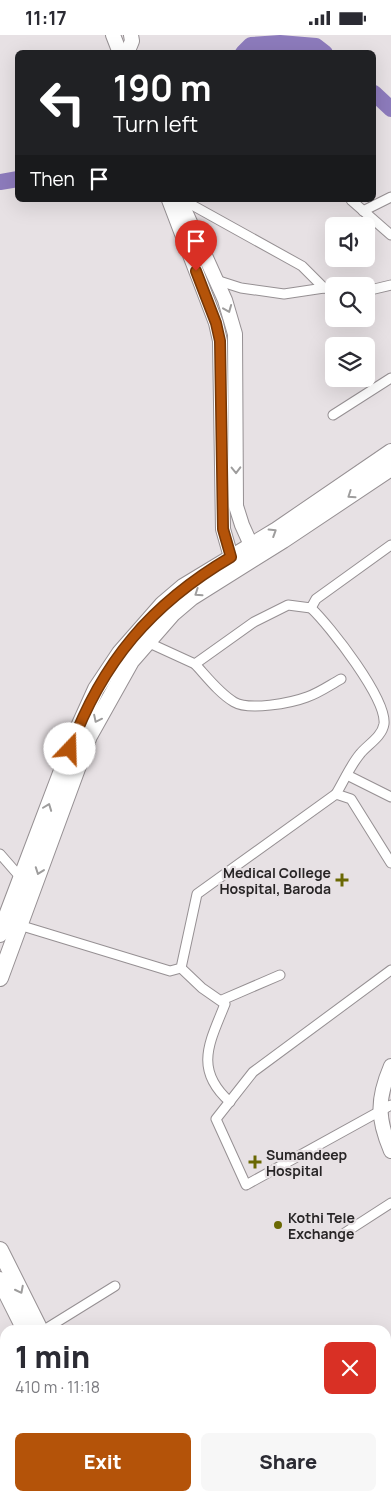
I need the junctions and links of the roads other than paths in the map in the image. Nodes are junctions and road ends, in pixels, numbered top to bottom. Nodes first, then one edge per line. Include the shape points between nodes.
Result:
1 (113, 35) edge
2 (131, 35) edge
3 (119, 50) edge
4 (128, 50) edge
5 (391, 197) edge
6 (170, 202) edge
7 (183, 202) edge
8 (186, 202) edge
9 (353, 202) edge
10 (363, 211) junction
11 (391, 235) edge
12 (216, 280) junction
13 (391, 285) edge
14 (325, 286) edge
15 (325, 289) edge
16 (375, 289) edge
17 (391, 378) edge
18 (333, 415) dead end
19 (391, 452) edge
20 (391, 467) edge
21 (391, 545) edge
22 (254, 551) junction
23 (235, 562) junction
24 (311, 608) junction
25 (146, 643) junction
26 (195, 664) junction
27 (341, 679) dead end
28 (347, 775) junction
29 (336, 794) junction
30 (391, 797) edge
31 (0, 854) edge
32 (391, 863) edge
33 (21, 878) junction
34 (19, 925) junction
35 (0, 935) edge
36 (181, 968) junction
37 (391, 970) edge
38 (280, 975) dead end
39 (0, 978) edge
40 (222, 1000) junction
41 (391, 1066) edge
42 (230, 1102) junction
43 (385, 1108) edge
44 (391, 1151) edge
45 (391, 1203) edge
46 (343, 1234) dead end
47 (0, 1250) edge
48 (0, 1280) edge
49 (115, 1287) dead end
50 (22, 1325) edge
51 (38, 1325) edge
52 (52, 1325) edge

1 - 3 main road
2 - 4 main road
5 - 10 street
6 - 23 main road via 220,341 223,529
7 - 12 main road
8 - 14 street via 302,266
9 - 10 street
10 - 11 street
12 - 15 street via 241,288 284,294
12 -> 22 main road via 232,317 235,334 236,506
13 - 16 street
17 - 18 street
22 -> 19 highway
20 -> 22 highway
21 - 24 street via 316,599
22 - 23 highway
23 -> 25 highway via 172,614
33 -> 23 highway via 77,731 96,689 120,653 183,587
24 - 26 street via 288,605 263,617
24 - 28 street via 344,645 377,696 384,724
25 - 26 street
25 -> 34 highway via 131,661 89,736
26 - 27 street via 222,693 235,703 246,706 308,697
28 - 29 street
28 - 30 street
29 - 32 street via 351,799
29 - 36 street via 197,895
31 - 33 street
33 - 35 highway
34 - 36 street via 170,971
34 - 39 highway
36 - 40 street via 202,988
37 - 42 street via 253,1072
38 - 40 street
40 - 42 street via 225,1004 206,1058 215,1086
41 - 43 main road via 383,1086
42 - 43 street via 216,1119 246,1185
43 - 44 main road via 383,1133
45 - 46 street
47 -> 51 highway
48 - 50 highway
49 - 52 street

